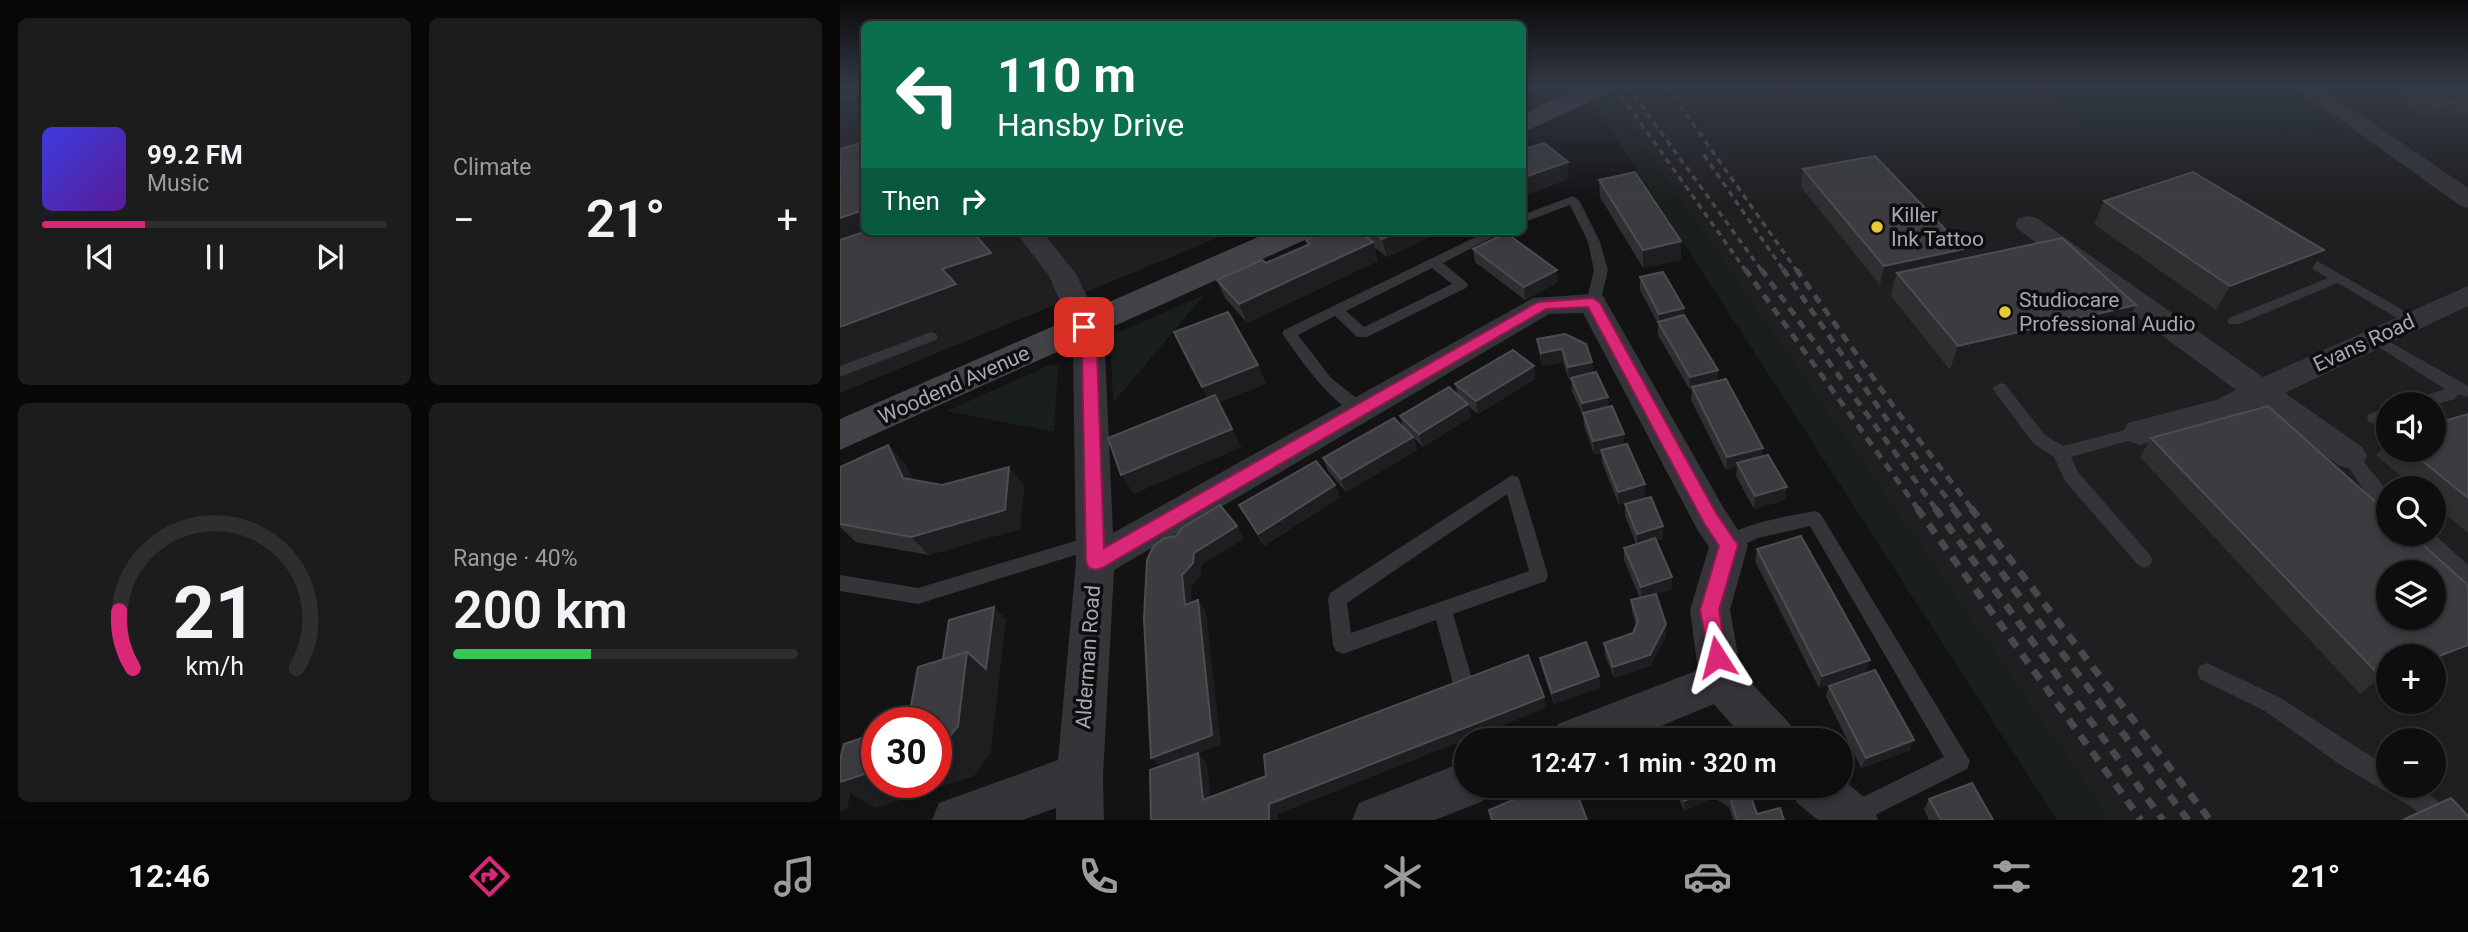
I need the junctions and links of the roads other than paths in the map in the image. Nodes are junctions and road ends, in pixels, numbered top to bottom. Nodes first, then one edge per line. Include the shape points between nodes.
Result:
1 (2361, 125) edge
2 (2468, 200) edge
3 (1526, 218) edge
4 (2028, 224) dead end
5 (1031, 235) edge
6 (1260, 235) edge
7 (1288, 235) edge
8 (1490, 235) edge
9 (2283, 245) edge
10 (1433, 262) junction
11 (2339, 278) junction
12 (2468, 295) edge
13 (1593, 303) junction
14 (1336, 310) junction
15 (1082, 320) junction
16 (2234, 321) dead end
17 (2412, 321) junction
18 (932, 337) dead end
19 (2375, 338) junction
20 (840, 372) edge
21 (2000, 388) dead end
22 (2461, 389) edge
23 (2260, 391) junction
24 (1359, 409) junction
25 (840, 417) edge
26 (2140, 432) joint
27 (840, 435) edge
28 (2061, 453) junction
29 (2350, 456) joint
30 (2376, 492) edge
31 (1729, 545) junction
32 (2435, 546) edge
33 (1095, 552) junction
34 (2144, 560) dead end
35 (2468, 576) edge
36 (840, 583) edge
37 (1443, 611) junction
38 (2207, 673) dead end
39 (1721, 681) junction
40 (1476, 728) edge
41 (1604, 728) edge
42 (1763, 728) edge
43 (2376, 773) edge
44 (1454, 788) edge
45 (1080, 798) edge
46 (1828, 798) edge
47 (2418, 798) edge
48 (1852, 818) edge
49 (956, 820) edge
50 (1376, 820) edge
51 (2444, 820) edge

1 - 2 street
3 - 13 lane via 1573,200 1594,242 1601,270
4 - 23 street
5 - 15 street via 1062,274
6 - 15 street, Woodend Avenue
7 - 15 street, Woodend Avenue
8 - 10 lane
9 - 11 lane
10 - 14 lane
10 - 14 lane via 1461,285 1362,334
11 - 16 lane
11 - 17 lane
12 - 17 street, Evans Road
13 - 24 street via 1543,305
13 - 31 street
14 - 24 lane via 1289,333 1326,383
15 - 25 street, Woodend Avenue
15 - 27 street, Woodend Avenue
15 - 33 street, Alderman Road via 1089,352
17 - 19 street, Evans Road
18 - 20 lane
19 - 22 lane
19 - 23 street, Evans Road
21 - 28 lane via 2039,439
23 - 26 street, Evans Road via 2226,410
23 - 29 street
24 - 33 street
26 - 28 lane
28 - 34 lane via 2071,476
29 - 30 lane
31 - 39 street via 1710,610
31 - 48 lane via 1754,532 1814,518 1959,761
32 - 35 lane
33 - 36 lane via 918,596
33 - 45 street, Alderman Road
37 - 37 lane via 1539,575 1512,482 1337,598 1343,645
37 - 40 lane
38 - 43 lane via 2272,704
39 - 41 street
39 - 42 street
44 - 50 street
45 - 49 street
46 - 48 street
47 - 51 lane

